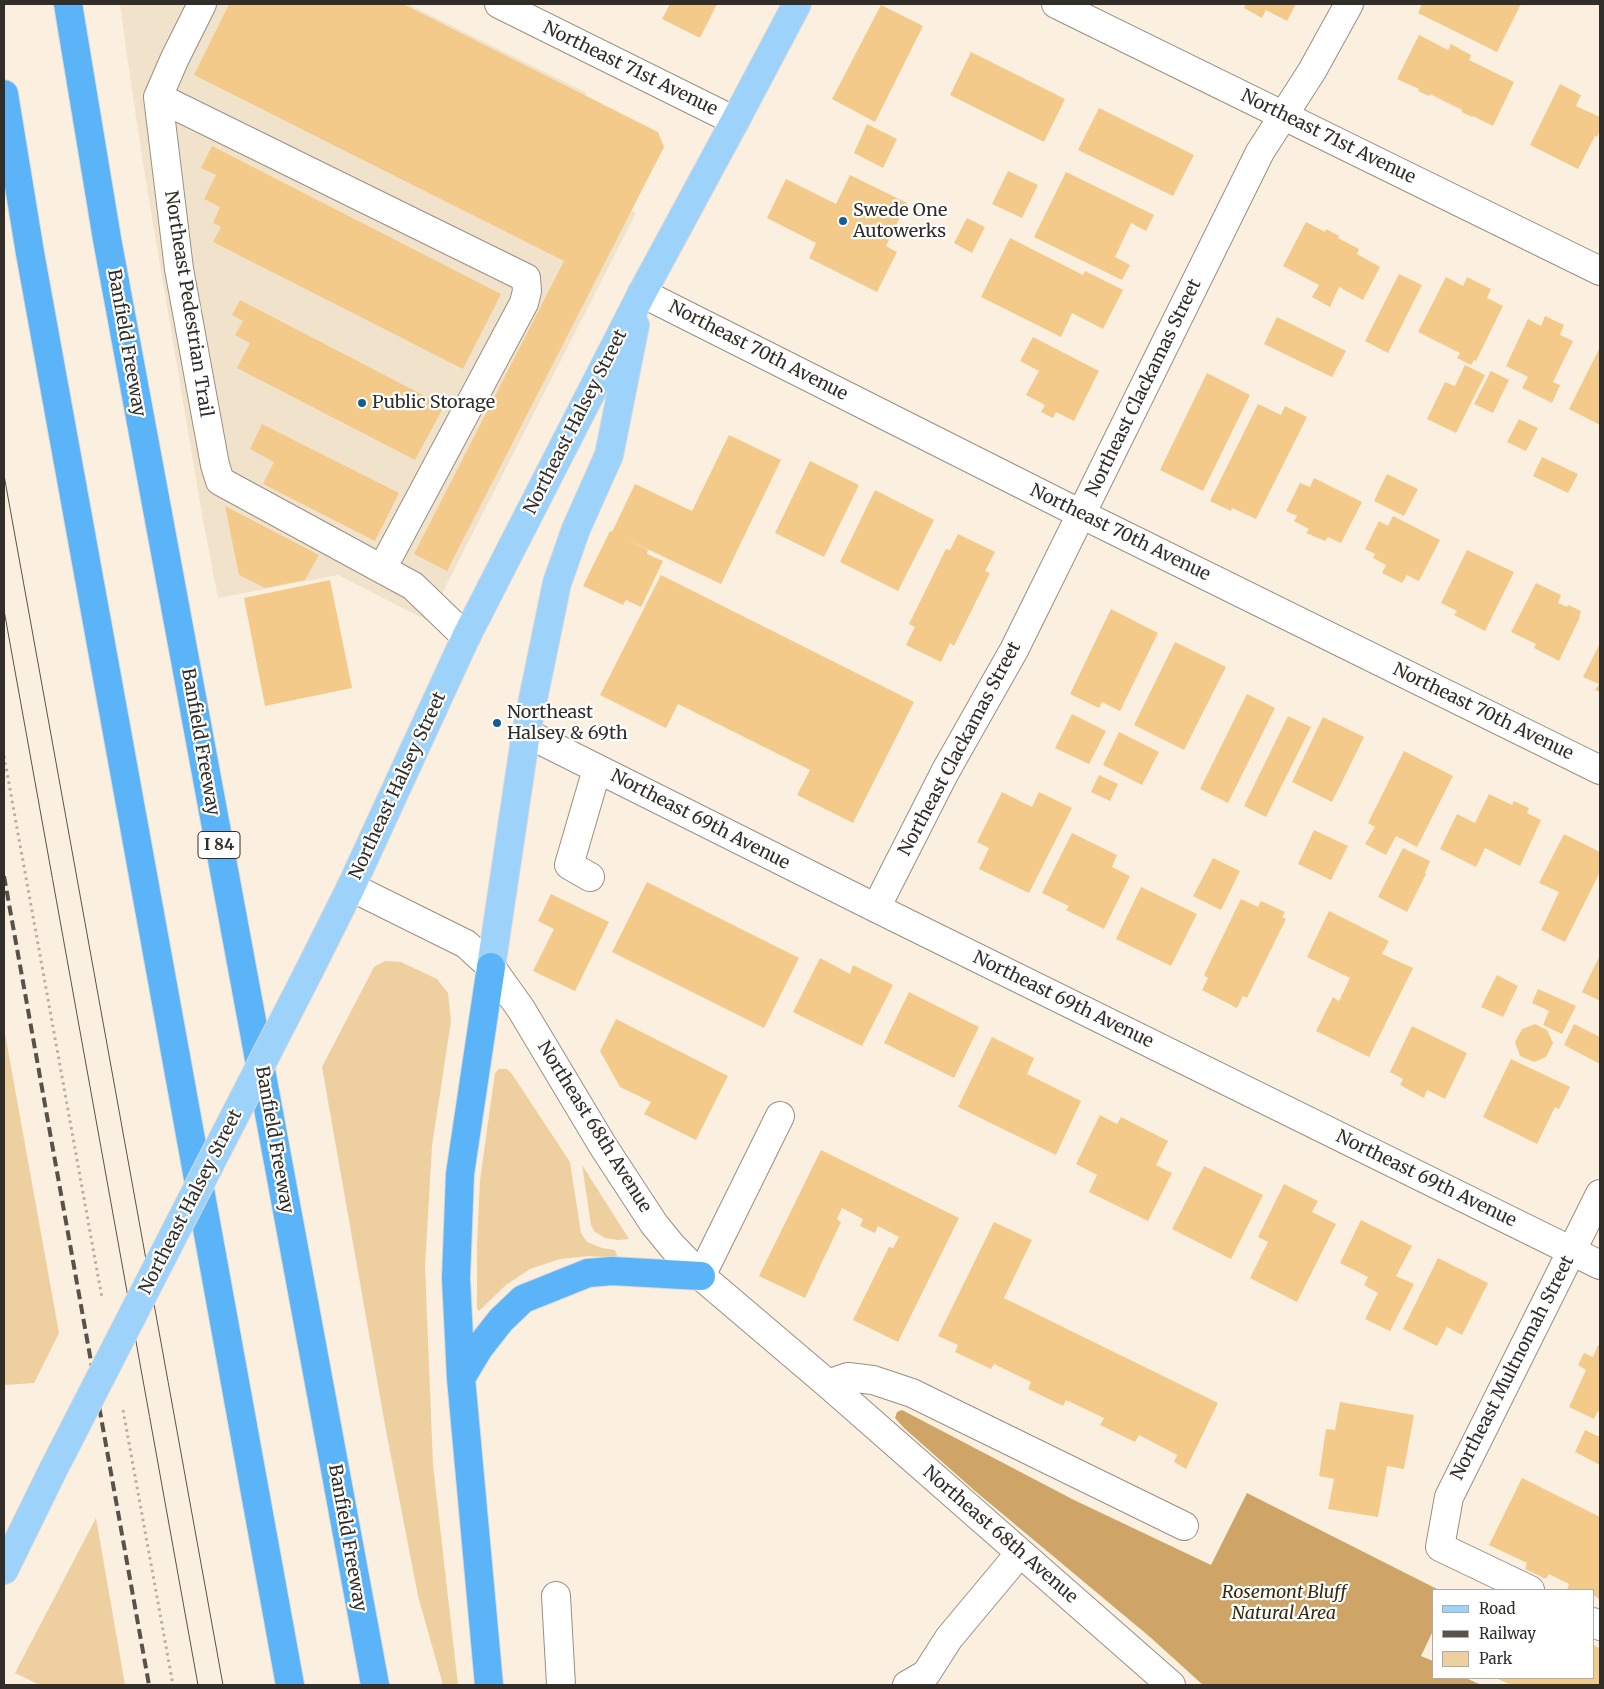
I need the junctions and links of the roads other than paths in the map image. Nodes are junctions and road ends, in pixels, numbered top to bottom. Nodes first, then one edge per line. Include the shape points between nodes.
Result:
1 (68, 4) edge
2 (202, 4) edge
3 (498, 4) edge
4 (797, 4) edge
5 (1056, 4) edge
6 (1349, 4) edge
7 (4, 94) edge
8 (158, 97) junction
9 (1284, 116) junction
10 (736, 122) junction
11 (1600, 271) edge
12 (642, 293) junction
13 (1081, 514) junction
14 (382, 569) junction
15 (466, 637) junction
16 (526, 733) junction
17 (597, 769) junction
18 (1600, 770) edge
19 (590, 877) dead end
20 (351, 887) junction
21 (876, 908) junction
22 (490, 967) junction
23 (780, 1116) dead end
24 (1600, 1194) edge
25 (1572, 1251) junction
26 (1600, 1265) edge
27 (701, 1276) junction
28 (461, 1378) junction
29 (828, 1384) junction
30 (1184, 1526) dead end
31 (1020, 1553) junction
32 (4, 1570) edge
33 (1528, 1589) edge
34 (556, 1596) dead end
35 (920, 1682) edge
36 (290, 1685) edge
37 (374, 1685) edge
38 (489, 1685) edge
39 (562, 1685) edge
40 (1170, 1685) edge

1 - 37 highway, Banfield Freeway / I 84 via 107,240
2 - 8 street
3 - 10 street, Northeast 71st Avenue
4 - 10 main road, Northeast Halsey Street
5 - 9 street, Northeast 71st Avenue
6 - 9 street, Northeast Clackamas Street
7 - 36 highway via 37,292
8 - 14 street, Northeast Pedestrian Trail via 179,270 220,481
8 - 14 street via 526,278 524,303
9 - 11 street, Northeast 71st Avenue
9 - 13 street, Northeast Clackamas Street via 1260,152
10 - 12 main road, Northeast Halsey Street
12 - 13 street, Northeast 70th Avenue
12 - 15 main road, Northeast Halsey Street
12 - 16 main road via 609,455 576,529 557,584
13 - 18 street, Northeast 70th Avenue
13 - 21 street, Northeast Clackamas Street via 1014,650 945,772
14 - 15 street via 413,586
15 - 20 main road, Northeast Halsey Street
16 - 17 street, Northeast 69th Avenue
16 - 22 main road
17 - 19 street via 568,865
17 - 21 street, Northeast 69th Avenue
20 - 22 street, Northeast 68th Avenue via 466,944
20 - 32 main road, Northeast Halsey Street, bridge
21 - 25 street, Northeast 69th Avenue
22 - 27 street, Northeast 68th Avenue via 521,1008 603,1146 654,1224
22 - 28 highway via 460,1174 456,1278
23 - 27 street
24 - 25 street, Northeast Multnomah Street
25 - 26 street, Northeast 69th Avenue
25 - 33 street, Northeast Multnomah Street via 1449,1497 1440,1547
27 - 28 highway via 612,1271 588,1273 523,1299 479,1348
27 - 29 street, Northeast 68th Avenue
28 - 38 highway
29 - 30 street via 848,1377 873,1380 912,1393
29 - 31 street, Northeast 68th Avenue
31 - 35 street via 948,1638
31 - 40 street, Northeast 68th Avenue
34 - 39 street

